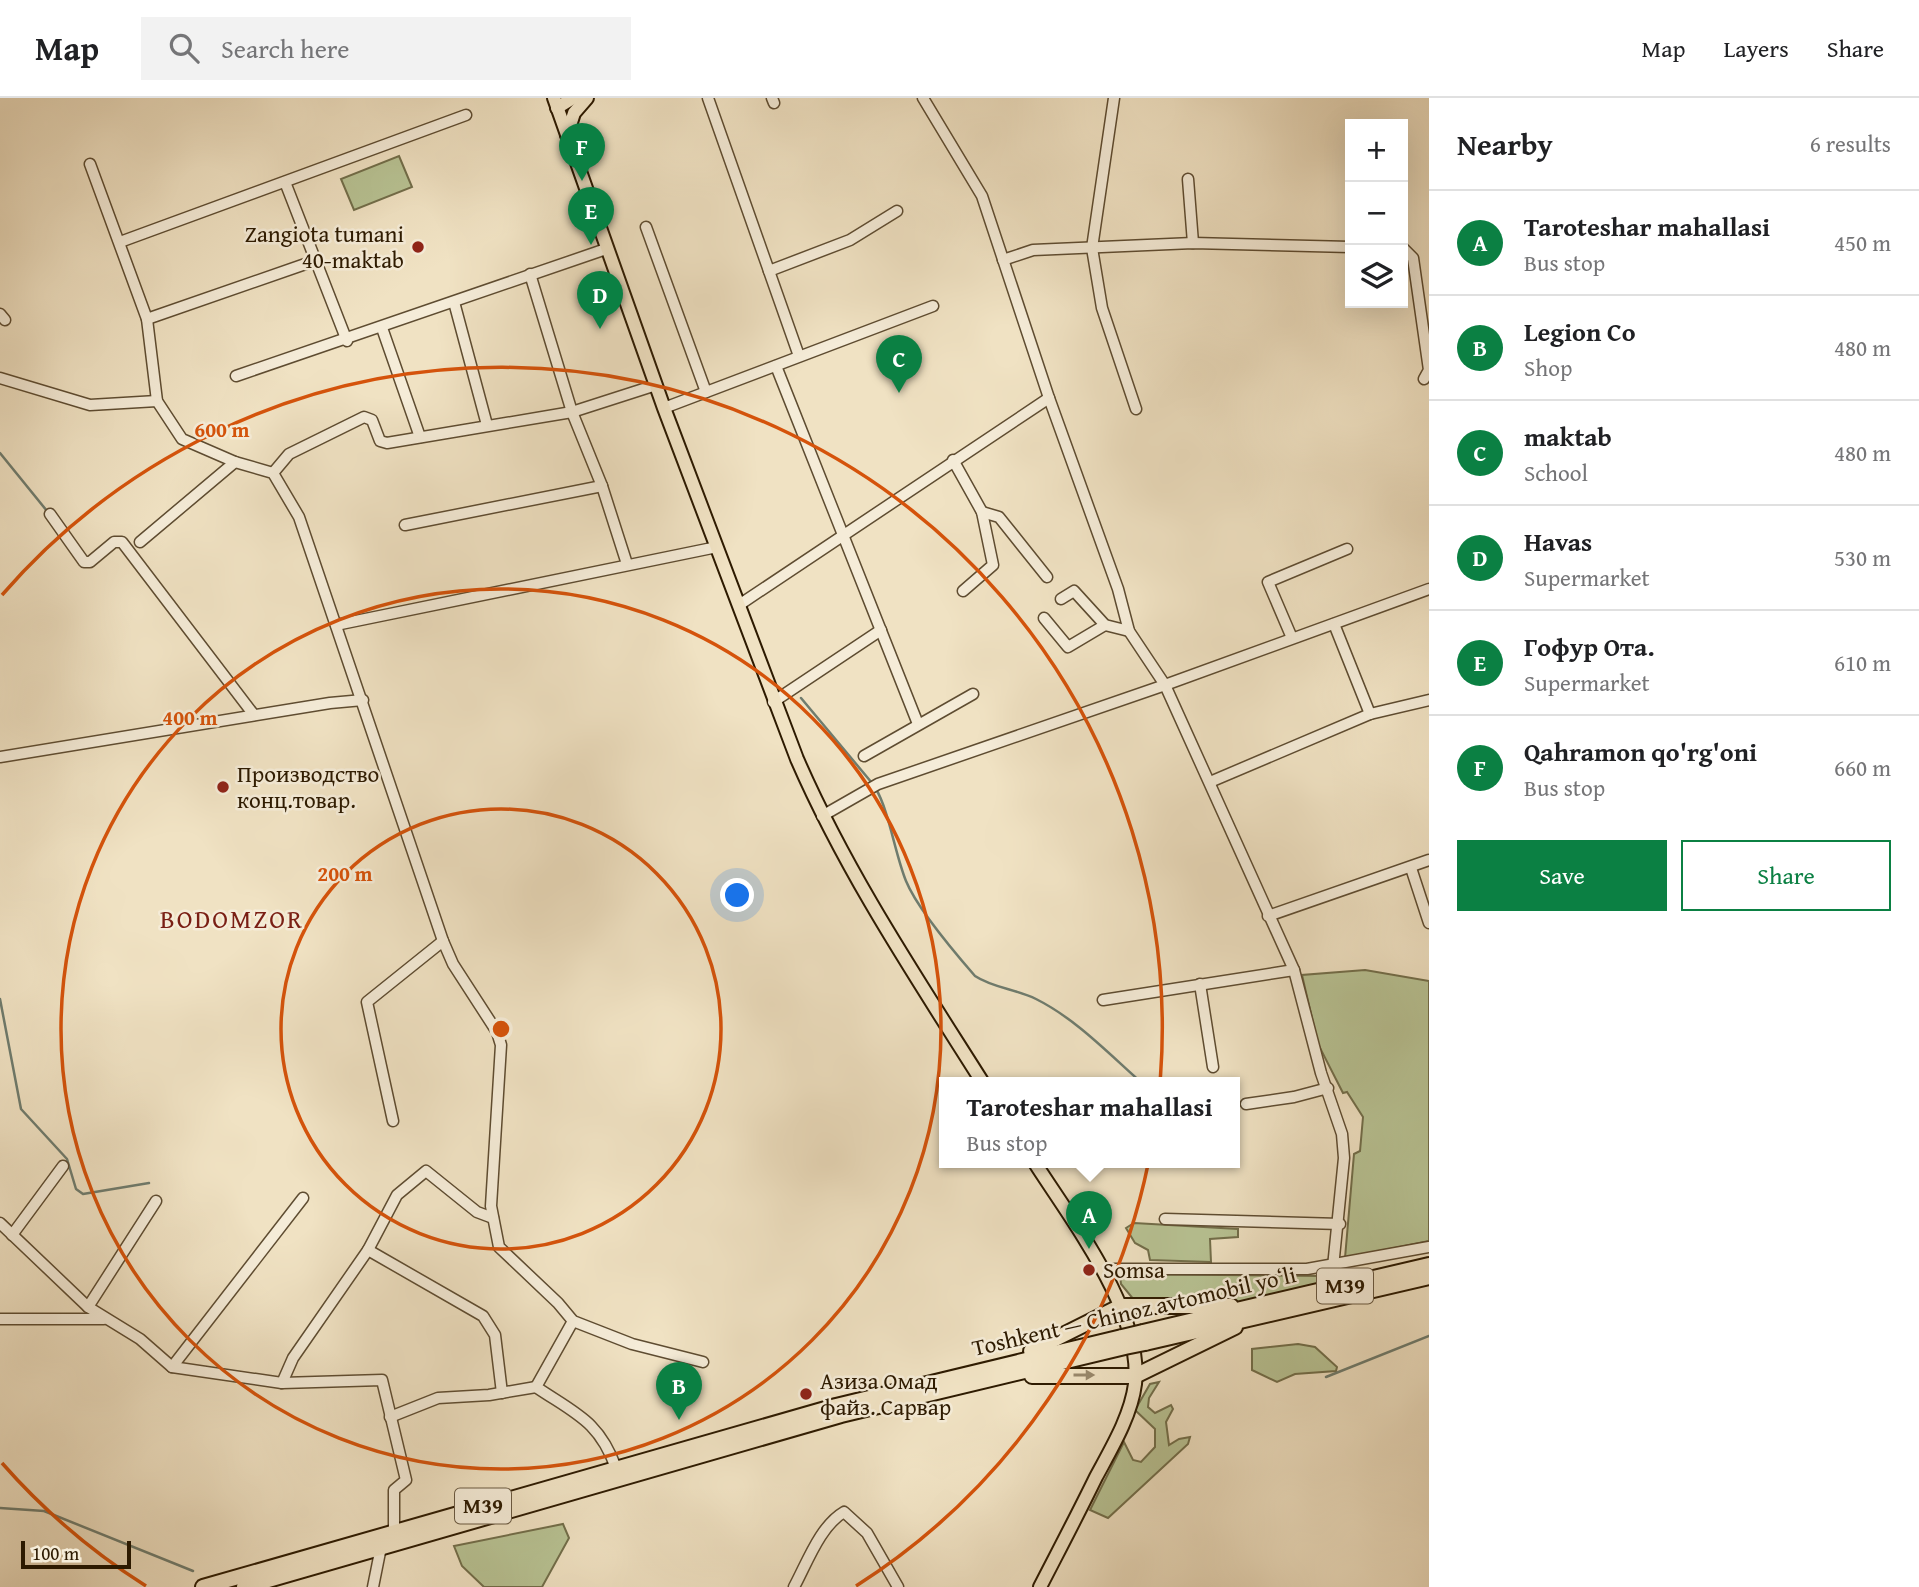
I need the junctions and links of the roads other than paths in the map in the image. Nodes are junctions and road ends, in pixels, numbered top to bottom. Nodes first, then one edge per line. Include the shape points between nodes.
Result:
1 (573, 98) edge
2 (588, 98) edge
3 (708, 98) edge
4 (923, 98) edge
5 (1114, 98) edge
6 (555, 103) edge
7 (466, 115) dead end
8 (567, 136) junction
9 (90, 164) dead end
10 (1188, 179) dead end
11 (285, 182) junction
12 (897, 211) dead end
13 (646, 227) dead end
14 (120, 242) junction
15 (1193, 243) junction
16 (1345, 247) edge
17 (1092, 248) junction
18 (606, 249) junction
19 (1408, 253) edge
20 (1003, 260) junction
21 (314, 261) junction
22 (769, 271) junction
23 (530, 274) junction
24 (454, 302) junction
25 (933, 306) dead end
26 (147, 319) junction
27 (382, 328) junction
28 (347, 341) junction
29 (799, 356) junction
30 (776, 366) junction
31 (236, 376) dead end
32 (0, 378) edge
33 (1424, 379) dead end
34 (656, 385) junction
35 (706, 392) junction
36 (1049, 398) junction
37 (157, 401) junction
38 (664, 408) junction
39 (1136, 409) dead end
40 (572, 412) junction
41 (487, 425) junction
42 (419, 437) junction
43 (953, 460) junction
44 (235, 462) junction
45 (272, 473) junction
46 (602, 486) junction
47 (982, 512) junction
48 (50, 514) dead end
49 (405, 525) dead end
50 (843, 534) junction
51 (140, 542) dead end
52 (717, 547) junction
53 (1347, 549) dead end
54 (627, 564) junction
55 (1047, 577) dead end
56 (1429, 589) edge
57 (963, 591) dead end
58 (1061, 599) dead end
59 (739, 606) junction
60 (1044, 618) dead end
61 (1334, 624) junction
62 (336, 625) junction
63 (1105, 625) junction
64 (881, 630) junction
65 (1129, 631) junction
66 (1292, 638) junction
67 (1166, 685) junction
68 (973, 694) dead end
69 (1429, 700) edge
70 (362, 701) junction
71 (773, 702) junction
72 (1370, 714) junction
73 (254, 715) junction
74 (918, 724) junction
75 (864, 756) dead end
76 (0, 758) edge
77 (1210, 782) junction
78 (822, 816) junction
79 (1429, 860) edge
80 (1411, 868) junction
81 (1268, 916) junction
82 (1429, 923) edge
83 (443, 942) junction
84 (1294, 970) junction
85 (1200, 984) junction
86 (1103, 1000) dead end
87 (1213, 1067) dead end
88 (979, 1077) edge
89 (1328, 1088) junction
90 (1246, 1104) dead end
91 (393, 1121) dead end
92 (63, 1166) dead end
93 (1038, 1168) edge
94 (303, 1198) dead end
95 (156, 1201) dead end
96 (493, 1218) junction
97 (1165, 1219) dead end
98 (0, 1223) edge
99 (1340, 1224) junction
100 (12, 1235) junction
101 (1429, 1247) edge
102 (368, 1250) junction
103 (1429, 1265) edge
104 (1333, 1267) junction
105 (1102, 1269) junction
106 (1429, 1277) edge
107 (1343, 1286) junction
108 (1121, 1306) junction
109 (88, 1307) junction
110 (1261, 1310) junction
111 (0, 1319) edge
112 (104, 1319) junction
113 (573, 1321) junction
114 (703, 1362) dead end
115 (172, 1367) junction
116 (989, 1373) junction
117 (1140, 1375) junction
118 (282, 1383) junction
119 (536, 1387) junction
120 (502, 1393) junction
121 (390, 1417) junction
122 (616, 1468) junction
123 (394, 1532) junction
124 (380, 1548) junction
125 (203, 1587) edge
126 (244, 1587) edge
127 (373, 1587) edge
128 (794, 1587) edge
129 (898, 1587) edge
130 (1040, 1587) edge

1 - 6 main road
2 - 6 main road
2 - 8 main road via 571,118
3 - 22 street
4 - 20 street via 982,196
5 - 17 street
6 - 8 main road
7 - 11 street
8 - 18 main road
9 - 14 street
10 - 15 street
11 - 14 street
11 - 21 street
12 - 22 street via 850,240
13 - 35 street
14 - 26 street
15 - 16 street
15 - 17 street
17 - 20 street via 1033,250
17 - 39 street via 1102,308
18 - 23 street
18 - 34 main road
19 - 33 street via 1413,258 1429,370
20 - 36 street
21 - 26 street
21 - 28 street
22 - 29 street
23 - 24 street
23 - 40 street
24 - 27 street
24 - 41 street
25 - 29 street
26 - 37 street
27 - 28 street
27 - 42 street
28 - 31 street
29 - 30 street
30 - 35 street
30 - 50 street
32 - 37 street via 90,405
34 - 38 main road
34 - 40 street
35 - 38 street
36 - 43 street
36 - 65 street
37 - 44 street via 183,439
38 - 52 main road
40 - 41 street
40 - 46 street
41 - 42 street
42 - 45 street via 383,443 372,420 364,416 289,454
43 - 47 street
43 - 50 street
44 - 45 street
44 - 51 street
45 - 62 street via 299,517
46 - 49 street
46 - 54 street
47 - 55 street via 999,517
47 - 57 street via 993,565
48 - 73 street via 83,562 90,562 114,542 122,542
50 - 59 street
50 - 64 street
52 - 54 street
52 - 59 main road
53 - 66 street via 1268,582
54 - 62 street
56 - 61 street
58 - 63 street via 1074,591
59 - 71 main road
60 - 63 street via 1068,647
61 - 66 street
61 - 72 street
62 - 70 street
63 - 65 street
64 - 71 street
64 - 74 street
65 - 67 street
66 - 67 street
67 - 77 street
67 - 78 street via 878,784
68 - 74 street
69 - 72 street
70 - 73 street
70 - 83 street
71 - 78 main road
72 - 77 street
73 - 76 street
74 - 75 street
77 - 81 street
78 - 88 main road via 877,915
79 - 80 street
80 - 81 street
80 - 82 street
81 - 84 street
83 - 91 street via 368,1002
83 - 96 street via 501,1045
84 - 85 street
84 - 89 street
85 - 86 street
85 - 87 street
89 - 90 street
89 - 99 street via 1345,1158
92 - 100 street
93 - 105 main road
94 - 115 street
95 - 109 street
96 - 102 street via 477,1212 426,1171 397,1195
96 - 113 street via 499,1247
97 - 99 street
98 - 100 street
99 - 104 street
100 - 109 street
101 - 104 street
102 - 118 street via 293,1358
102 - 120 street via 484,1316 495,1335
103 - 107 highway, Toshkent — Chinoz avtomobil yoʻli / M39
104 - 105 street
104 - 107 street
105 - 108 main road
106 - 110 highway, Toshkent — Chinoz avtomobil yoʻli / M39
107 - 110 highway, Toshkent — Chinoz avtomobil yoʻli / M39
108 - 110 highway
108 - 116 highway
108 - 117 main road
109 - 112 street
110 - 116 highway, Toshkent — Chinoz avtomobil yoʻli / M39, bridge
110 - 117 highway
111 - 112 street
112 - 115 street via 140,1339
113 - 114 street via 632,1344
113 - 119 street
115 - 118 street
116 -> 117 highway
116 - 122 highway, Toshkent — Chinoz avtomobil yoʻli / M39 via 836,1406
116 - 124 highway, Toshkent — Chinoz avtomobil yoʻli / M39
117 - 130 main road via 1112,1446
118 - 121 street via 382,1380
119 - 120 street
119 - 122 street via 594,1426 607,1443
120 - 121 street via 439,1398
121 - 123 street via 407,1480 394,1490
122 - 123 highway, Toshkent — Chinoz avtomobil yoʻli / M39
123 - 125 highway, Toshkent — Chinoz avtomobil yoʻli / M39
124 - 126 highway, Toshkent — Chinoz avtomobil yoʻli / M39
124 - 127 street
128 - 129 street via 833,1518 844,1512 867,1533

